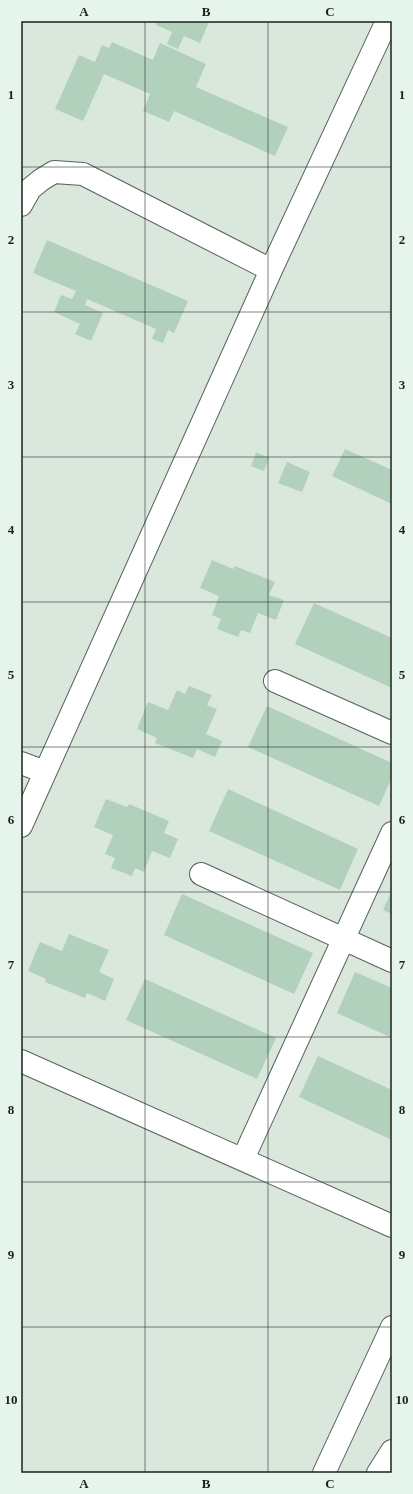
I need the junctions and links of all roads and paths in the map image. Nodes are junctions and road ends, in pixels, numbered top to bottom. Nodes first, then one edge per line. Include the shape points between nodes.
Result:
1 (387, 21) edge
2 (21, 205) edge
3 (271, 270) junction
4 (275, 681) dead end
5 (392, 733) edge
6 (21, 763) edge
7 (45, 772) junction
8 (21, 826) edge
9 (392, 833) edge
10 (201, 874) dead end
11 (343, 939) junction
12 (392, 961) edge
13 (21, 1061) edge
14 (243, 1160) junction
15 (392, 1226) edge
16 (392, 1327) edge
17 (392, 1451) edge
18 (324, 1473) edge
19 (378, 1473) edge

1 - 3 street
2 - 3 street via 30,189 54,172 83,174
3 - 7 street
4 - 5 street
6 - 7 street
7 - 8 street
9 - 11 street
10 - 11 street
11 - 12 street
11 - 14 street
13 - 14 street
14 - 15 street
16 - 18 street
17 - 19 street

